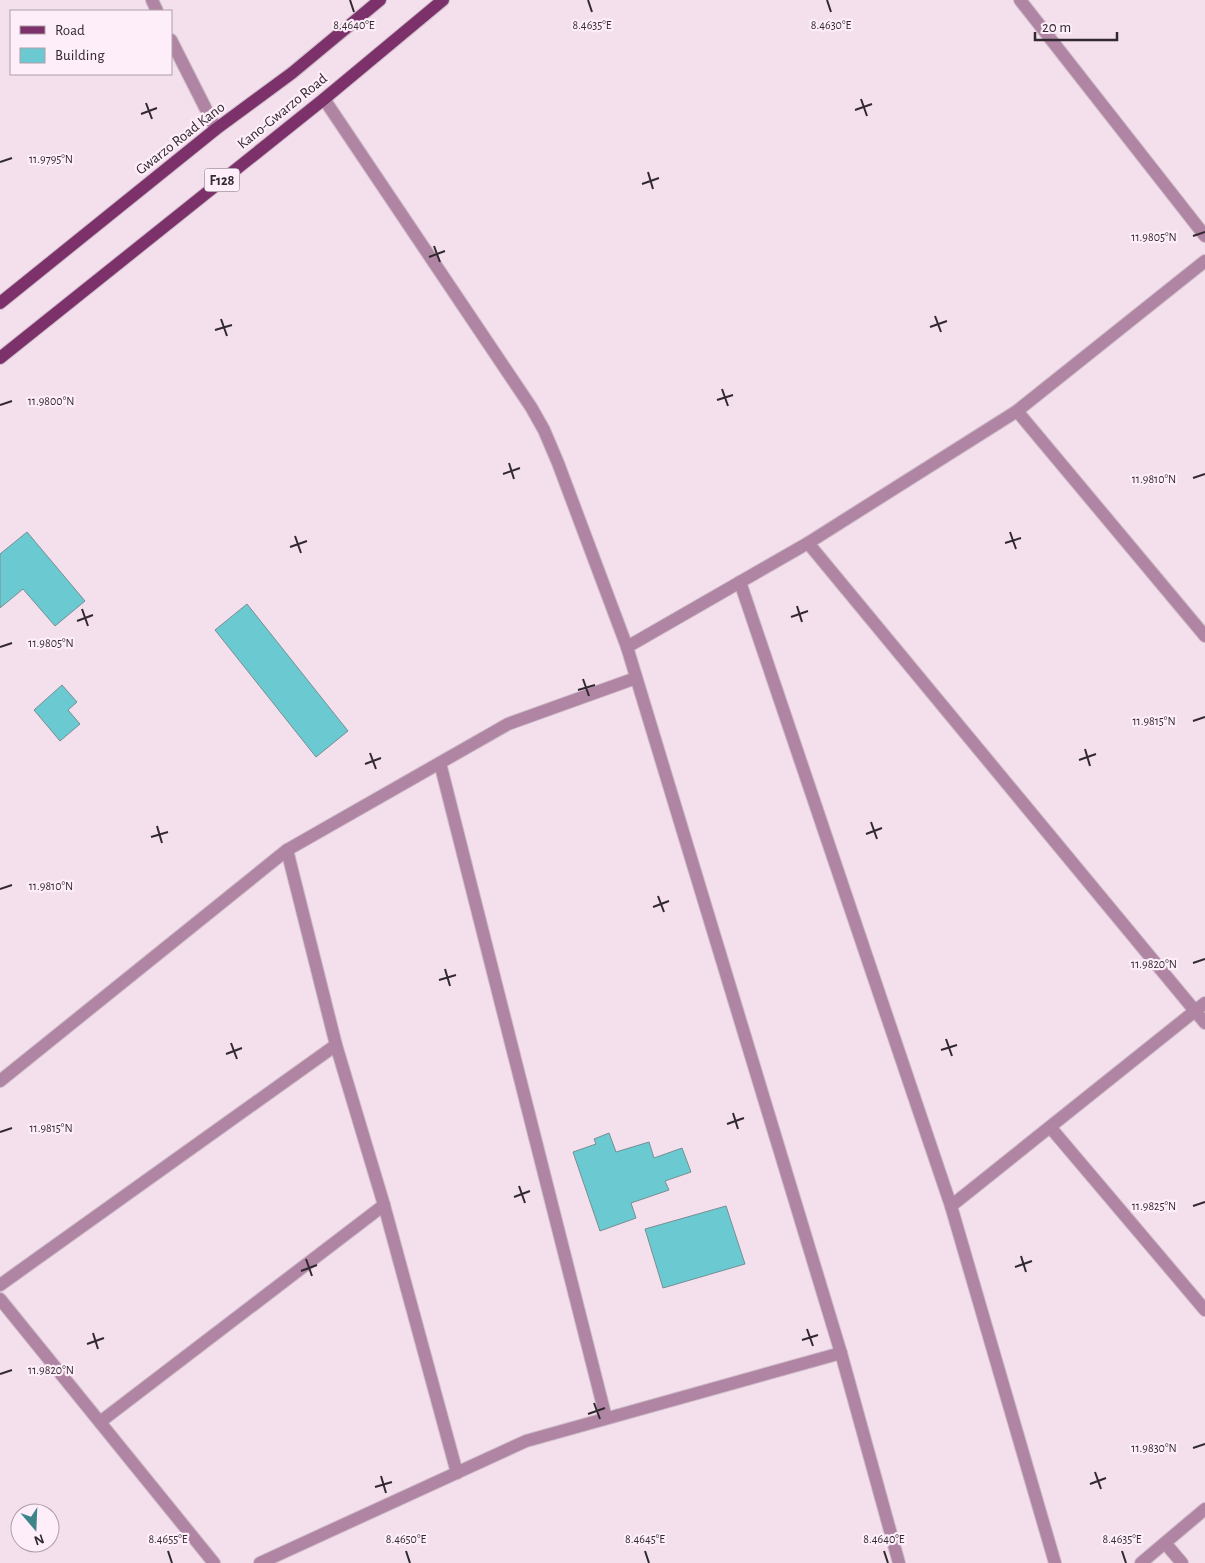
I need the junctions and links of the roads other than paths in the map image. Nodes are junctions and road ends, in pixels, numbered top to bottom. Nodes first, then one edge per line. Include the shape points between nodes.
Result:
1 (380, 0) edge
2 (444, 0) edge
3 (1020, 0) edge
4 (172, 42) edge
5 (324, 99) junction
6 (216, 129) junction
7 (1205, 236) edge
8 (1205, 261) edge
9 (0, 303) edge
10 (0, 358) edge
11 (1017, 411) junction
12 (808, 543) junction
13 (740, 582) junction
14 (1205, 636) edge
15 (627, 647) junction
16 (636, 678) junction
17 (440, 763) junction
18 (288, 850) junction
19 (1205, 1003) edge
20 (1194, 1011) junction
21 (1205, 1023) edge
22 (336, 1045) junction
23 (0, 1081) edge
24 (1050, 1127) junction
25 (384, 1205) junction
26 (951, 1206) junction
27 (0, 1285) edge
28 (0, 1299) edge
29 (1205, 1310) edge
30 (841, 1353) junction
31 (606, 1418) junction
32 (100, 1422) junction
33 (457, 1473) junction
34 (1205, 1509) edge
35 (1165, 1543) junction
36 (214, 1563) edge
37 (260, 1563) edge
38 (899, 1563) edge
39 (1055, 1563) edge
40 (1141, 1563) edge
41 (1182, 1563) edge

1 - 6 main road, Gwarzo Road Kano via 292,73
2 - 5 main road, Kano-Gwarzo Road / F128
3 - 7 street
4 - 6 street
5 - 10 main road, Kano-Gwarzo Road / F128
5 - 15 street via 544,430
6 - 9 main road, Gwarzo Road Kano
8 - 11 street
11 - 12 street
11 - 14 street
12 - 13 street
12 - 20 street
13 - 15 street
13 - 26 street
15 - 16 street
16 - 17 street via 508,724
16 - 30 street
17 - 18 street
17 - 31 street
18 - 22 street
18 - 23 street
19 - 20 street
20 - 21 street
20 - 24 street
22 - 25 street
22 - 27 street
24 - 26 street
24 - 29 street
25 - 32 street
25 - 33 street
26 - 39 street
28 - 32 street
30 - 31 street
30 - 38 street
31 - 33 street via 526,1441
32 - 36 street
33 - 37 street
34 - 35 street
35 - 40 street
35 - 41 street

